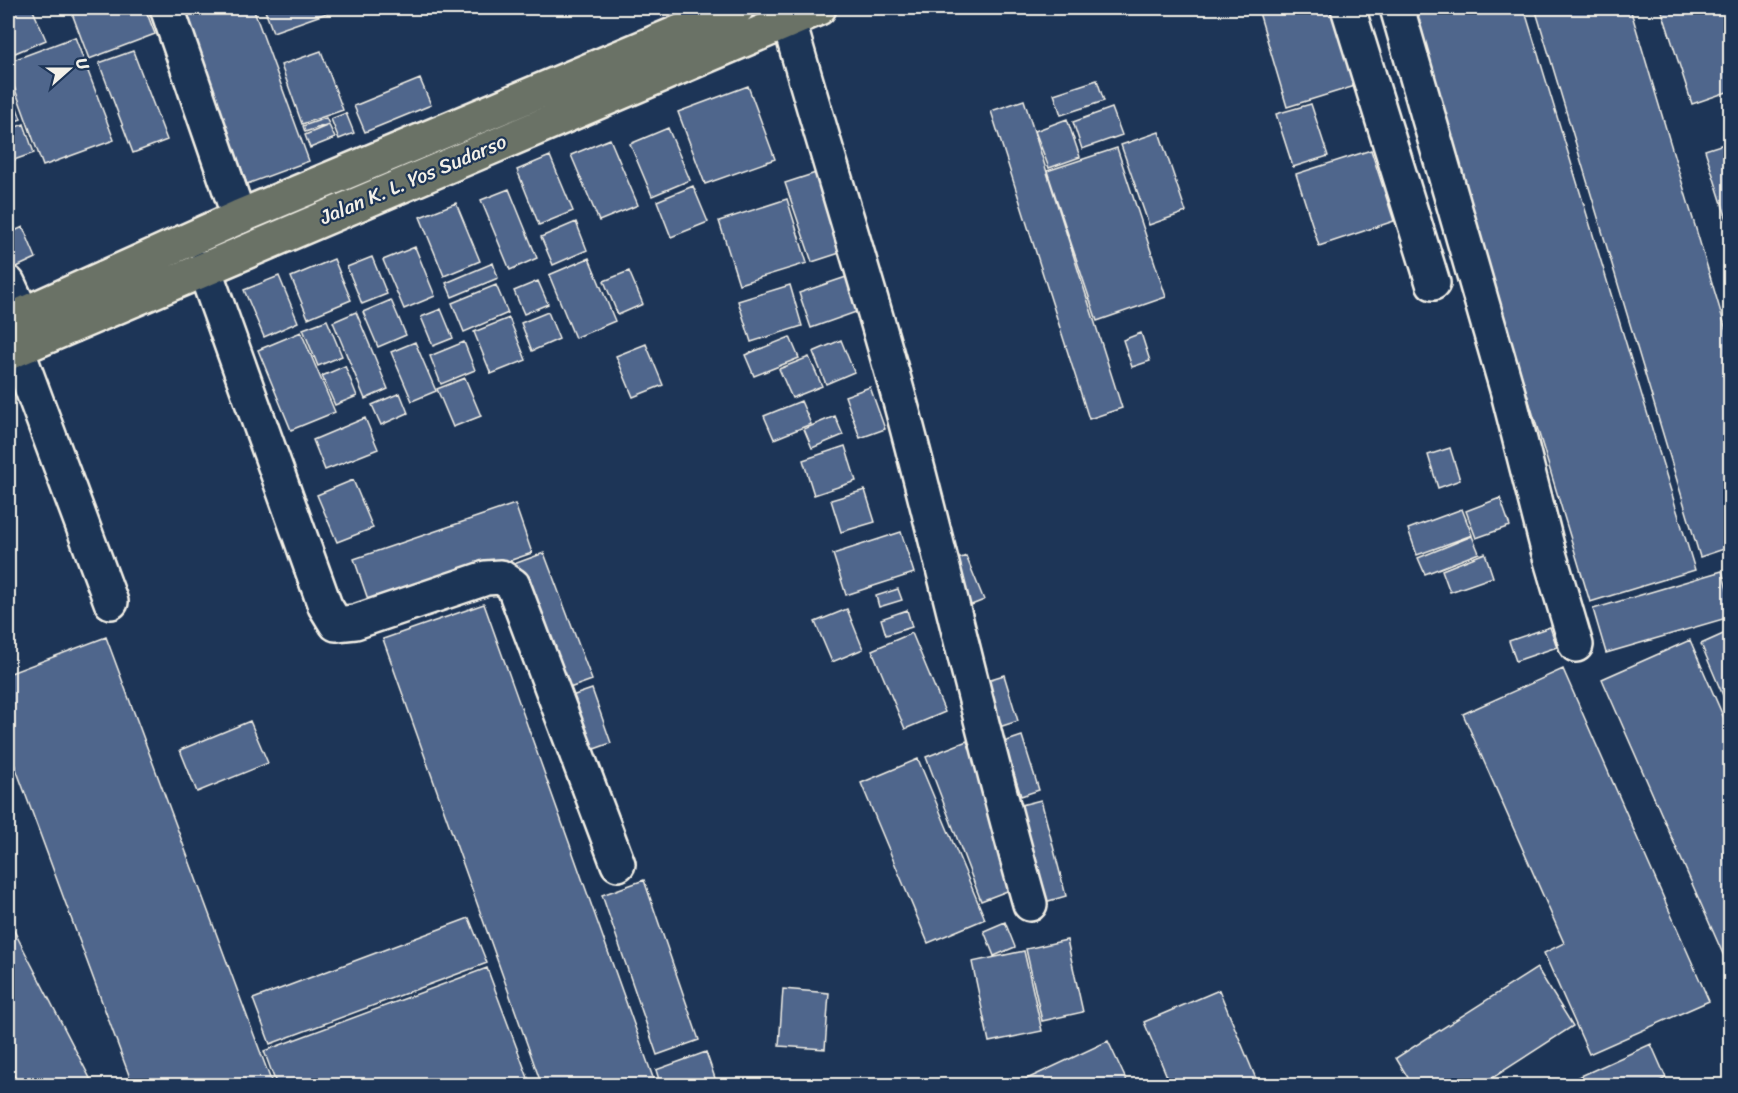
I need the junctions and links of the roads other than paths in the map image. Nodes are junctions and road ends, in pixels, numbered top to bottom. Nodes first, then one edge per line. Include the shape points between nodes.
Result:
1 (167, 8) edge
2 (737, 8) edge
3 (819, 8) edge
4 (1348, 8) edge
5 (1397, 8) edge
6 (787, 14) edge
7 (239, 217) junction
8 (277, 219) junction
9 (204, 268) junction
10 (8, 283) edge
11 (1432, 283) dead end
12 (13, 334) edge
13 (111, 602) dead end
14 (1576, 645) dead end
15 (618, 864) dead end
16 (1030, 904) dead end

1 - 7 street
2 - 8 highway, Jalan K. L. Yos Sudarso
3 - 6 highway, Jalan K. L. Yos Sudarso
4 - 11 street
5 - 14 street
6 - 8 highway, Jalan K. L. Yos Sudarso
6 - 16 street via 856,241
7 - 8 highway, Jalan K. L. Yos Sudarso
7 - 12 highway, Jalan K. L. Yos Sudarso
8 - 9 highway, Jalan K. L. Yos Sudarso
9 - 12 highway, Jalan K. L. Yos Sudarso
9 - 15 street via 325,606 336,624 355,622 486,578 501,577 513,585
10 - 12 street
12 - 13 street

